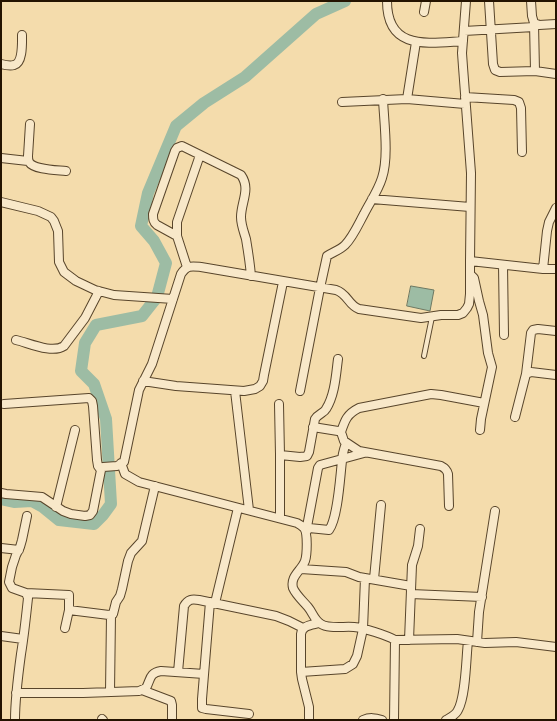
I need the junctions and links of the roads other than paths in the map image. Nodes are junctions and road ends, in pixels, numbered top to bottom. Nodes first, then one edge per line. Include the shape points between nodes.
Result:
1 (387, 1) edge
2 (426, 1) edge
3 (466, 1) edge
4 (489, 1) edge
5 (531, 1) edge
6 (424, 12) dead end
7 (556, 24) edge
8 (534, 25) junction
9 (491, 29) junction
10 (464, 31) junction
11 (22, 35) dead end
12 (463, 41) junction
13 (416, 42) junction
14 (1, 64) edge
15 (535, 71) junction
16 (556, 74) edge
17 (383, 99) junction
18 (407, 99) junction
19 (465, 101) junction
20 (342, 102) dead end
21 (30, 124) dead end
22 (522, 152) dead end
23 (200, 155) junction
24 (1, 158) edge
25 (28, 161) junction
26 (66, 171) dead end
27 (372, 199) junction
28 (1, 202) edge
29 (470, 207) junction
30 (556, 208) edge
31 (177, 236) junction
32 (470, 261) junction
33 (503, 265) junction
34 (187, 267) junction
35 (543, 269) junction
36 (556, 269) edge
37 (470, 272) junction
38 (251, 276) junction
39 (283, 282) junction
40 (320, 288) junction
41 (98, 291) junction
42 (173, 299) junction
43 (432, 317) junction
44 (556, 331) edge
45 (504, 335) dead end
46 (16, 340) dead end
47 (424, 356) dead end
48 (338, 359) dead end
49 (526, 374) junction
50 (556, 375) edge
51 (143, 381) junction
52 (235, 391) junction
53 (300, 391) dead end
54 (484, 403) junction
55 (4, 404) dead end
56 (279, 404) dead end
57 (515, 417) dead end
58 (313, 427) junction
59 (75, 430) dead end
60 (480, 430) dead end
61 (341, 432) junction
62 (346, 443) junction
63 (366, 452) junction
64 (280, 455) junction
65 (342, 458) junction
66 (119, 464) junction
67 (102, 469) junction
68 (154, 486) junction
69 (1, 493) edge
70 (381, 505) dead end
71 (448, 506) dead end
72 (56, 507) junction
73 (238, 508) junction
74 (249, 510) junction
75 (495, 511) dead end
76 (27, 516) dead end
77 (280, 518) junction
78 (420, 529) dead end
79 (306, 532) junction
80 (1, 548) edge
81 (19, 550) junction
82 (300, 569) junction
83 (365, 578) junction
84 (374, 579) junction
85 (1, 585) edge
86 (10, 586) junction
87 (411, 590) junction
88 (26, 593) junction
89 (482, 598) junction
90 (212, 602) junction
91 (69, 610) junction
92 (112, 615) junction
93 (319, 623) junction
94 (65, 628) dead end
95 (303, 628) junction
96 (363, 629) junction
97 (1, 636) edge
98 (23, 639) junction
99 (395, 640) junction
100 (409, 640) junction
101 (468, 641) junction
102 (477, 642) junction
103 (556, 647) edge
104 (178, 672) junction
105 (301, 672) junction
106 (204, 674) junction
107 (142, 690) junction
108 (110, 692) junction
109 (16, 693) junction
110 (249, 714) dead end
111 (15, 720) edge
112 (172, 720) edge
113 (309, 720) edge
114 (363, 720) edge
115 (382, 720) edge
116 (394, 720) edge
117 (446, 720) edge

1 - 13 street via 388,17 394,29 398,34
2 - 6 street
3 - 10 street
4 - 9 street
5 - 8 street
7 - 8 street
8 - 9 street
8 - 15 street
9 - 10 street
9 - 15 street via 495,70
10 - 12 street
11 - 14 street via 18,63 12,66
12 - 13 street
12 - 19 street
13 - 18 street
15 - 16 street
17 - 18 street
17 - 20 street
17 - 27 street via 386,152 382,178
18 - 19 street
19 - 22 street via 518,102 521,108
19 - 29 street via 471,173
21 - 25 street
23 - 31 street via 177,222
23 - 31 street via 184,147 177,148 153,214 154,223
23 - 38 street via 241,175 244,180 241,217
24 - 25 street
25 - 26 street via 36,167
27 - 29 street
27 - 40 street via 346,244 327,256
28 - 41 street via 38,211 51,217 58,231 59,262 64,272 76,281
29 - 32 street
30 - 35 street via 546,231
31 - 34 street
32 - 33 street
32 - 37 street
33 - 35 street
33 - 45 street
34 - 38 street
34 - 42 street via 181,274
35 - 36 street
37 - 43 street via 469,304 463,313
37 - 54 street via 474,278 483,315 492,367
38 - 39 street
39 - 40 street
39 - 52 street via 263,381 255,389
40 - 43 street via 341,292 352,305 360,309 421,318
40 - 53 street
41 - 42 street via 122,296
41 - 46 street via 85,318 61,348 49,349
42 - 51 street via 152,364
43 - 47 lane
44 - 49 street via 533,330
48 - 58 street via 331,397 325,411 315,419
49 - 50 street via 531,372
49 - 57 street
51 - 52 street
51 - 66 street via 124,462
52 - 74 street
54 - 60 street
54 - 61 street via 431,394 359,408 348,416
55 - 67 street via 89,398 93,406 98,466
56 - 64 street
58 - 61 street
58 - 64 street via 307,456
59 - 72 street
61 - 62 street
62 - 63 street
62 - 65 street
63 - 65 street
63 - 71 street via 441,466 448,474
64 - 77 street
65 - 79 street via 320,464 318,468
65 - 79 street via 332,526 329,530 309,528
66 - 67 street
66 - 68 street via 125,474 139,482
67 - 72 street via 90,515 71,514
68 - 73 street
68 - 92 street via 142,541 130,556 121,594
69 - 72 street via 42,497
70 - 84 street
73 - 74 street
73 - 90 street
74 - 77 street
75 - 89 street
76 - 81 street
77 - 79 street via 297,523 304,527
78 - 87 street via 412,565
79 - 82 street via 305,561
80 - 81 street
81 - 86 street via 12,567
82 - 83 street via 346,572
82 - 93 street via 292,582 294,589
83 - 84 street
83 - 96 street
84 - 87 street
85 - 86 street
86 - 88 street
87 - 89 street
87 - 100 street
88 - 91 street via 69,595
88 - 98 street via 28,598
89 - 102 street
90 - 95 street via 276,616
90 - 104 street via 189,600 184,606
90 - 106 street
91 - 92 street
91 - 94 street
92 - 108 street
93 - 95 street
93 - 96 street via 324,626
95 - 105 street
96 - 99 street
96 - 105 street via 357,656 350,667
97 - 98 street
98 - 109 street
99 - 100 street
99 - 116 street
100 - 101 street
101 - 102 street
101 - 117 street via 461,704 457,712
102 - 103 street via 516,642
104 - 106 street
104 - 107 street via 153,673 146,688
105 - 113 street via 309,706
106 - 110 street via 202,708
107 - 108 street
107 - 112 street via 172,702
108 - 109 street
109 - 111 street
114 - 115 street

